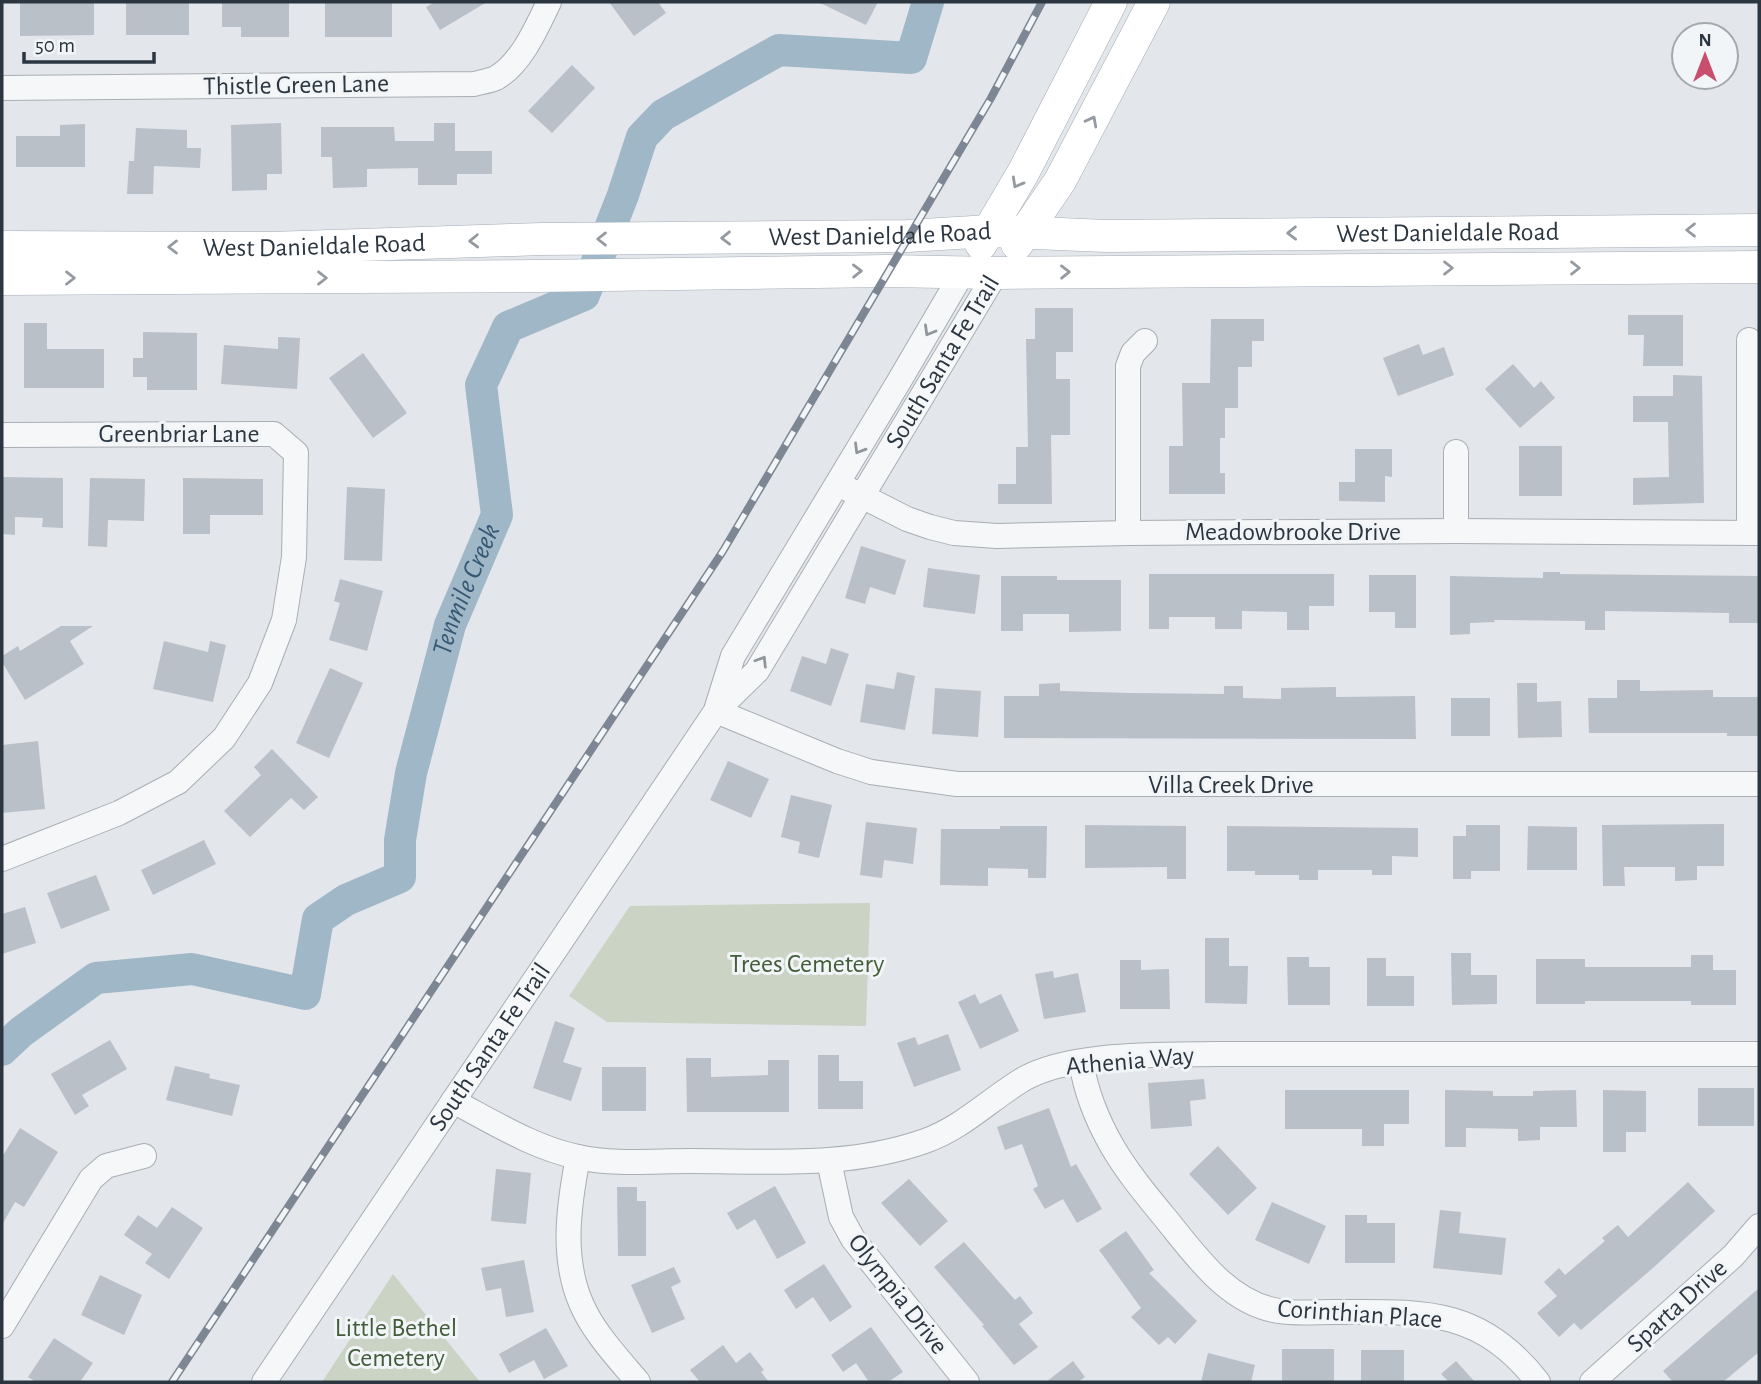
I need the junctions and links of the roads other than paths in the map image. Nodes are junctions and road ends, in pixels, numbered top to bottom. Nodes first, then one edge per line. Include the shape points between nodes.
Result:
1 (549, 2) edge
2 (1111, 2) edge
3 (1154, 2) edge
4 (2, 88) edge
5 (1060, 181) junction
6 (1759, 230) edge
7 (990, 231) junction
8 (1027, 231) junction
9 (1509, 231) junction
10 (1106, 236) junction
11 (2, 247) edge
12 (270, 263) junction
13 (1759, 267) edge
14 (1507, 268) junction
15 (963, 271) junction
16 (996, 273) junction
17 (2, 279) edge
18 (1749, 340) dead end
19 (1145, 341) dead end
20 (2, 435) edge
21 (1456, 452) dead end
22 (838, 484) junction
23 (861, 496) junction
24 (1456, 531) junction
25 (1128, 533) junction
26 (1754, 533) edge
27 (776, 585) junction
28 (800, 598) junction
29 (716, 711) junction
30 (1759, 784) edge
31 (2, 859) edge
32 (1759, 1054) edge
33 (1081, 1062) junction
34 (453, 1101) junction
35 (144, 1156) dead end
36 (578, 1157) junction
37 (829, 1161) junction
38 (1759, 1226) edge
39 (2, 1326) edge
40 (264, 1382) edge
41 (638, 1382) edge
42 (967, 1382) edge
43 (1538, 1382) edge
44 (1592, 1382) edge

1 - 4 street, Thistle Green Lane via 508,69 474,84
2 -> 7 main road, South Santa Fe Trail
5 -> 3 main road, South Santa Fe Trail
5 - 8 main road, South Santa Fe Trail
5 - 10 main road via 1088,228
6 -> 9 main road, West Danieldale Road
7 - 8 main road, West Danieldale Road
7 -> 12 main road, West Danieldale Road via 907,236 542,239
7 - 15 main road, South Santa Fe Trail
8 - 10 main road, West Danieldale Road
8 - 16 main road, South Santa Fe Trail
9 -> 10 main road, West Danieldale Road
9 - 14 main road
12 -> 11 main road, West Danieldale Road
12 -> 15 main road, West Danieldale Road via 537,276
17 -> 12 main road, West Danieldale Road
14 -> 13 main road, West Danieldale Road
16 -> 14 main road, West Danieldale Road
15 - 16 main road, West Danieldale Road
15 -> 22 street, South Santa Fe Trail
16 - 23 street, South Santa Fe Trail
18 - 26 street
19 - 25 street via 1128,366
20 - 31 street, Greenbriar Lane via 274,434 296,453 294,557 284,620 260,683 223,738 178,782 118,813
21 - 24 street
22 - 23 street, Meadowbrooke Drive
22 - 27 street, South Santa Fe Trail
23 - 25 street, Meadowbrooke Drive via 906,519 954,533
23 - 28 street, South Santa Fe Trail
24 - 25 street, Meadowbrooke Drive
24 - 26 street, Meadowbrooke Drive
27 - 28 street
27 - 29 street, South Santa Fe Trail via 733,656
29 -> 28 street, South Santa Fe Trail via 757,671
29 - 30 street, Villa Creek Drive via 871,772 957,784
29 - 34 street, South Santa Fe Trail
32 - 33 street, Athenia Way via 1215,1054
33 - 37 street, Athenia Way via 1024,1078 955,1127 926,1141 891,1152
33 - 43 street, Corinthian Place via 1093,1106 1118,1155 1200,1261 1235,1293 1278,1311 1425,1314 1462,1322 1494,1338
34 - 36 street, Athenia Way via 517,1135
34 - 40 street, South Santa Fe Trail
35 - 39 street via 106,1166 91,1179
36 - 37 street, Athenia Way
36 - 41 street via 569,1224 574,1283 581,1305
37 - 42 street, Olympia Drive via 841,1217 853,1239
38 - 44 street, Sparta Drive via 1733,1256

